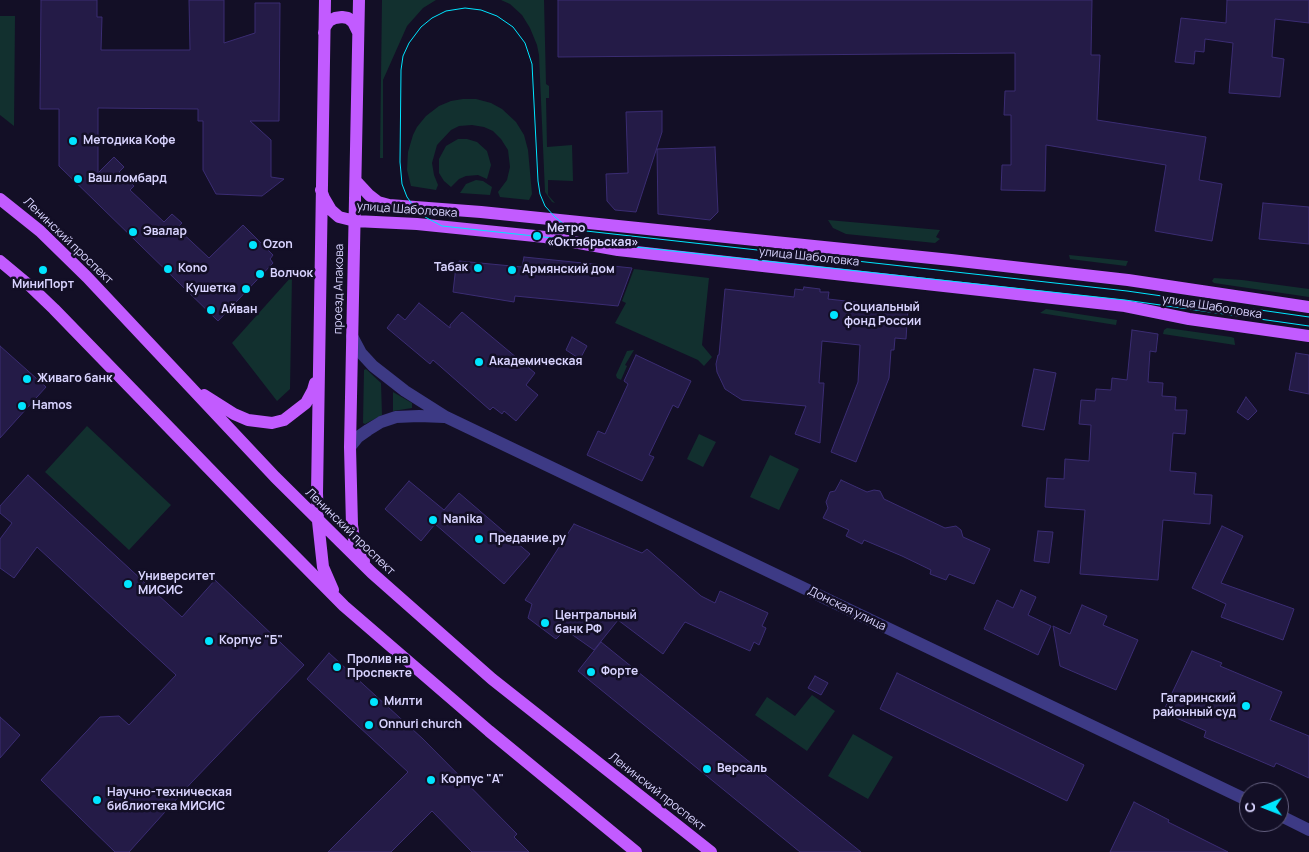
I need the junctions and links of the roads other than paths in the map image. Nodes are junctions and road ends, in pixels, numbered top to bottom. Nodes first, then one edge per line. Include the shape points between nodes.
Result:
1 (325, 0) edge
2 (359, 0) edge
3 (324, 34) junction
4 (358, 34) junction
5 (356, 181) junction
6 (321, 190) junction
7 (0, 199) edge
8 (355, 221) junction
9 (0, 261) edge
10 (1309, 307) edge
11 (352, 336) junction
12 (1309, 336) edge
13 (319, 363) junction
14 (190, 386) junction
15 (446, 417) junction
16 (350, 447) junction
17 (318, 521) junction
18 (372, 574) junction
19 (344, 606) junction
20 (1239, 796) edge
21 (1289, 820) edge
22 (1309, 830) edge
23 (636, 852) edge
24 (711, 852) edge

1 - 3 main road
2 - 4 main road, проезд Апакова
3 - 4 main road via 329,22 342,17 353,22
3 - 6 main road
4 - 5 main road, проезд Апакова
5 - 8 main road, проезд Апакова
5 - 10 main road, улица Шаболовка via 378,202 388,205 951,260 1128,280
6 - 8 main road, улица Шаболовка via 331,210 339,217
6 - 13 main road
7 - 14 main road, Ленинский проспект via 63,254
8 - 11 main road, проезд Апакова
8 - 12 main road, улица Шаболовка via 425,224 545,237 618,250 1125,306 1189,319
9 - 19 main road via 54,309
11 - 15 street, Донская улица via 372,366
11 - 16 main road, проезд Апакова
13 - 14 main road via 314,390 306,403 284,420 272,423 248,420 234,414
13 - 17 main road
14 - 17 main road, Ленинский проспект
15 - 16 street, Донская улица via 419,416 381,422 358,436
15 - 20 street, Донская улица
16 - 18 main road, проезд Апакова via 352,525 356,546
17 - 18 main road, Ленинский проспект
17 - 19 main road via 323,566 328,582
18 - 24 main road, Ленинский проспект via 492,679
19 - 23 main road via 489,732
21 - 22 street

